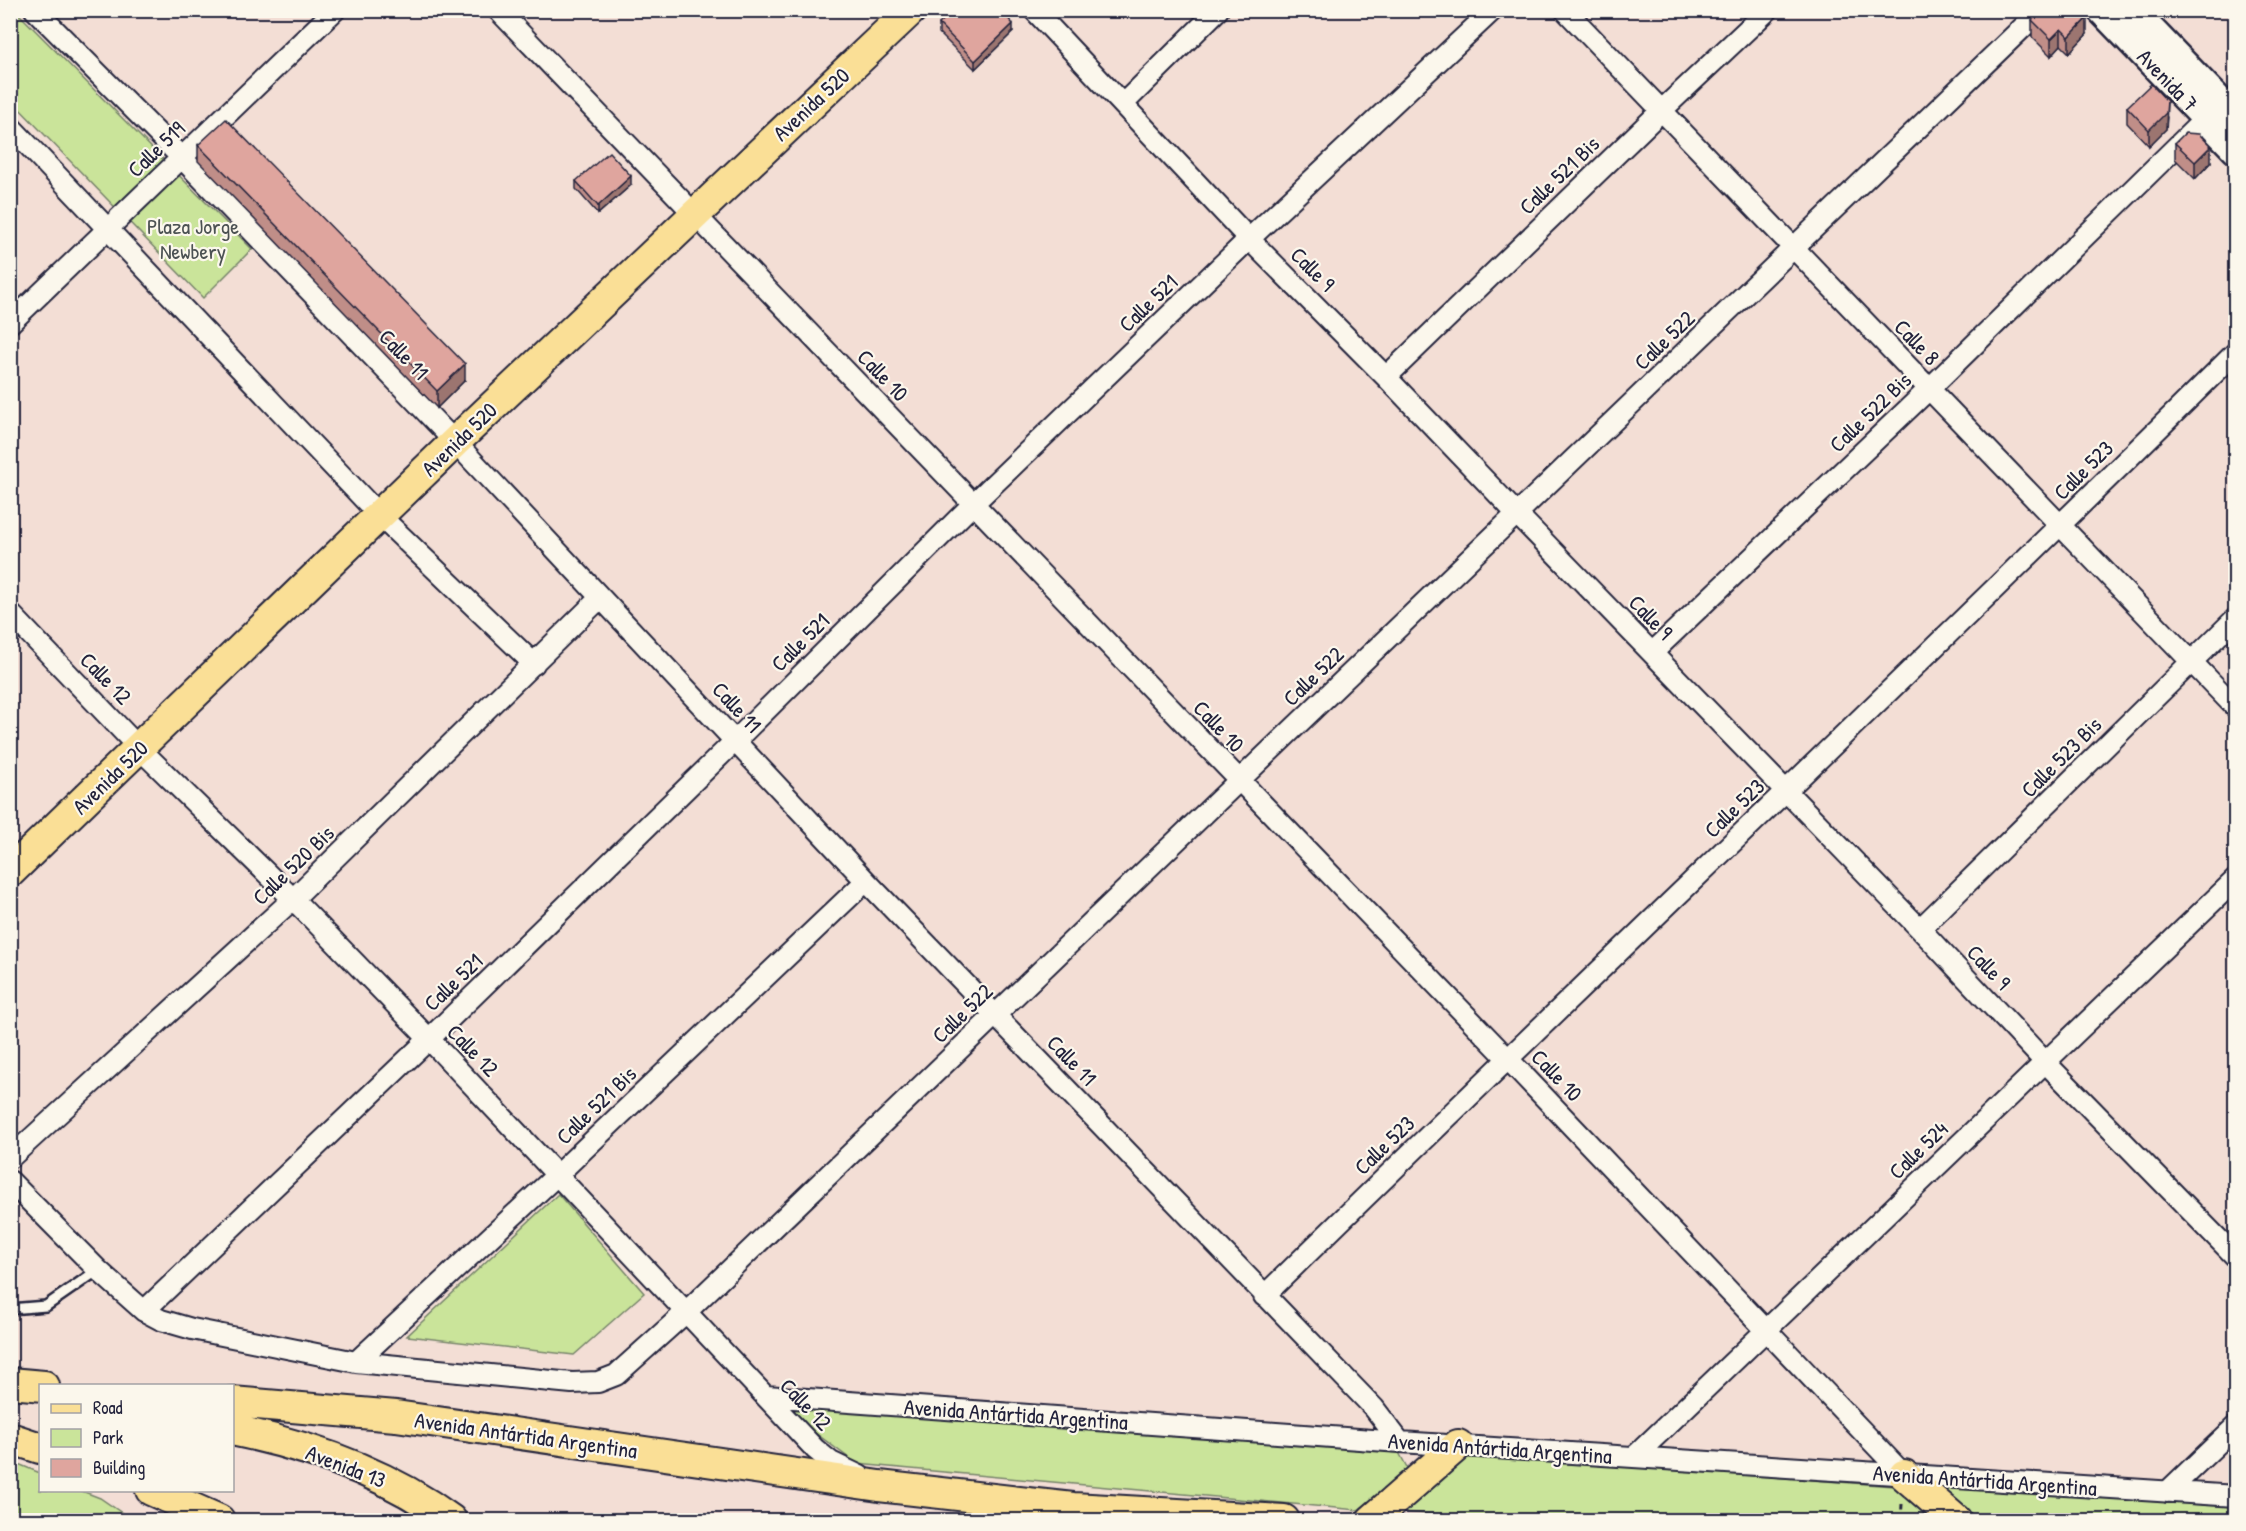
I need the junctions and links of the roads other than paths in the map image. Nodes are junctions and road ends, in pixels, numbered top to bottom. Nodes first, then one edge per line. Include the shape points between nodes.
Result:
1 (35, 10) edge
2 (335, 10) edge
3 (498, 10) edge
4 (911, 10) edge
5 (1034, 10) edge
6 (1218, 10) edge
7 (1492, 10) edge
8 (1564, 10) edge
9 (1768, 10) edge
10 (2041, 10) edge
11 (2101, 10) edge
12 (2132, 10) edge
13 (1124, 103) junction
14 (1661, 111) junction
15 (2220, 113) edge
16 (10, 126) edge
17 (2235, 150) edge
18 (181, 158) junction
19 (696, 214) junction
20 (110, 228) junction
21 (1250, 239) junction
22 (1793, 248) junction
23 (10, 323) edge
24 (2235, 352) edge
25 (1386, 377) junction
26 (1929, 389) junction
27 (455, 442) junction
28 (974, 503) junction
29 (1516, 514) junction
30 (379, 515) junction
31 (2062, 525) junction
32 (600, 598) junction
33 (10, 613) edge
34 (2235, 618) edge
35 (1653, 652) junction
36 (2192, 662) junction
37 (534, 664) junction
38 (2235, 708) edge
39 (736, 740) junction
40 (140, 748) junction
41 (1238, 781) junction
42 (1786, 791) junction
43 (10, 872) edge
44 (2235, 879) edge
45 (867, 881) junction
46 (293, 899) junction
47 (1920, 929) junction
48 (995, 1015) junction
49 (429, 1039) junction
50 (1507, 1058) junction
51 (2045, 1062) junction
52 (10, 1158) edge
53 (558, 1174) junction
54 (10, 1181) edge
55 (2235, 1257) edge
56 (98, 1270) junction
57 (1264, 1296) junction
58 (10, 1309) edge
59 (144, 1311) junction
60 (685, 1313) junction
61 (1766, 1329) junction
62 (356, 1362) junction
63 (10, 1384) edge
64 (39, 1386) edge
65 (39, 1391) edge
66 (766, 1396) junction
67 (234, 1402) edge
68 (2235, 1426) edge
69 (234, 1431) edge
70 (10, 1438) edge
71 (1400, 1442) junction
72 (1458, 1446) junction
73 (39, 1448) edge
74 (1634, 1456) junction
75 (1904, 1474) junction
76 (879, 1486) junction
77 (127, 1492) edge
78 (153, 1492) edge
79 (2167, 1492) junction
80 (2235, 1496) edge
81 (173, 1521) edge
82 (219, 1521) edge
83 (451, 1521) edge
84 (1284, 1521) edge
85 (1372, 1521) edge
86 (1956, 1521) edge

1 - 18 street, Calle 11
2 - 18 street, Calle 519
3 - 19 street, Calle 10
4 - 19 main road, Avenida 520
5 - 13 street, Calle 9
6 - 13 street
7 - 21 street, Calle 521
8 - 14 street, Calle 8
9 - 14 street, Calle 521 Bis
10 - 22 street, Calle 522
11 - 15 main road, Avenida 7
12 - 15 main road, Avenida 7
13 - 21 street, Calle 9
14 - 22 street, Calle 8
14 - 25 street, Calle 521 Bis
15 - 17 main road, Avenida 7
15 - 26 street, Calle 522 Bis
16 - 20 street
18 - 20 street, Calle 519
18 - 27 street, Calle 11
19 - 27 main road, Avenida 520
19 - 28 street, Calle 10
20 - 23 street, Calle 519
20 - 30 street
21 - 25 street, Calle 9
21 - 28 street, Calle 521
22 - 26 street, Calle 8
22 - 29 street, Calle 522
24 - 31 street, Calle 523
25 - 29 street, Calle 9
26 - 31 street, Calle 8
26 - 35 street, Calle 522 Bis
27 - 30 main road, Avenida 520
27 - 32 street, Calle 11
28 - 39 street, Calle 521
28 - 41 street, Calle 10
29 - 35 street, Calle 9
29 - 41 street, Calle 522
30 - 37 street
30 - 40 main road, Avenida 520
31 - 36 street, Calle 8
31 - 42 street, Calle 523
32 - 37 street, Calle 520 Bis
32 - 39 street, Calle 11
33 - 40 street, Calle 12
34 - 36 street, Calle 523 Bis
35 - 42 street, Calle 9
36 - 38 street, Calle 8
36 - 47 street, Calle 523 Bis
37 - 46 street, Calle 520 Bis
39 - 45 street, Calle 11
39 - 49 street, Calle 521
40 - 43 main road, Avenida 520
40 - 46 street, Calle 12
41 - 48 street, Calle 522
41 - 50 street, Calle 10
42 - 47 street, Calle 9
42 - 50 street, Calle 523
44 - 51 street, Calle 524
45 - 48 street, Calle 11
45 - 53 street, Calle 521 Bis
46 - 49 street, Calle 12
46 - 52 street, Calle 520 Bis
47 - 51 street, Calle 9
48 - 57 street, Calle 11
48 - 60 street, Calle 522
49 - 53 street, Calle 12
49 - 59 street, Calle 521
50 - 57 street, Calle 523
50 - 61 street, Calle 10
51 - 55 street, Calle 9
51 - 61 street, Calle 524
53 - 60 street, Calle 12
53 - 62 street, Calle 521 Bis
54 - 56 street
56 - 58 lane via 46,1306
56 - 59 street
57 - 71 street, Calle 11 via 1374,1408
59 - 62 street via 192,1329
60 - 62 street, Calle 522 via 616,1375 598,1382 572,1383
60 - 66 street, Calle 12
61 - 74 street, Calle 524
61 - 75 street, Calle 10
63 - 64 main road
63 - 65 main road
66 - 71 street, Avenida Antártida Argentina
66 - 76 street, Calle 12 via 831,1462
67 - 76 main road, Avenida Antártida Argentina via 396,1416
68 - 79 street
69 - 83 main road, Avenida 13 via 363,1470 429,1504
70 - 73 main road
71 - 72 street, Avenida Antártida Argentina
72 - 74 street, Avenida Antártida Argentina
72 - 85 main road
74 - 75 street, Avenida Antártida Argentina
75 - 79 street, Avenida Antártida Argentina
75 - 86 main road
76 - 84 main road, Avenida Antártida Argentina via 1073,1508
77 - 81 main road
78 - 82 main road
79 - 80 street, Avenida Antártida Argentina

